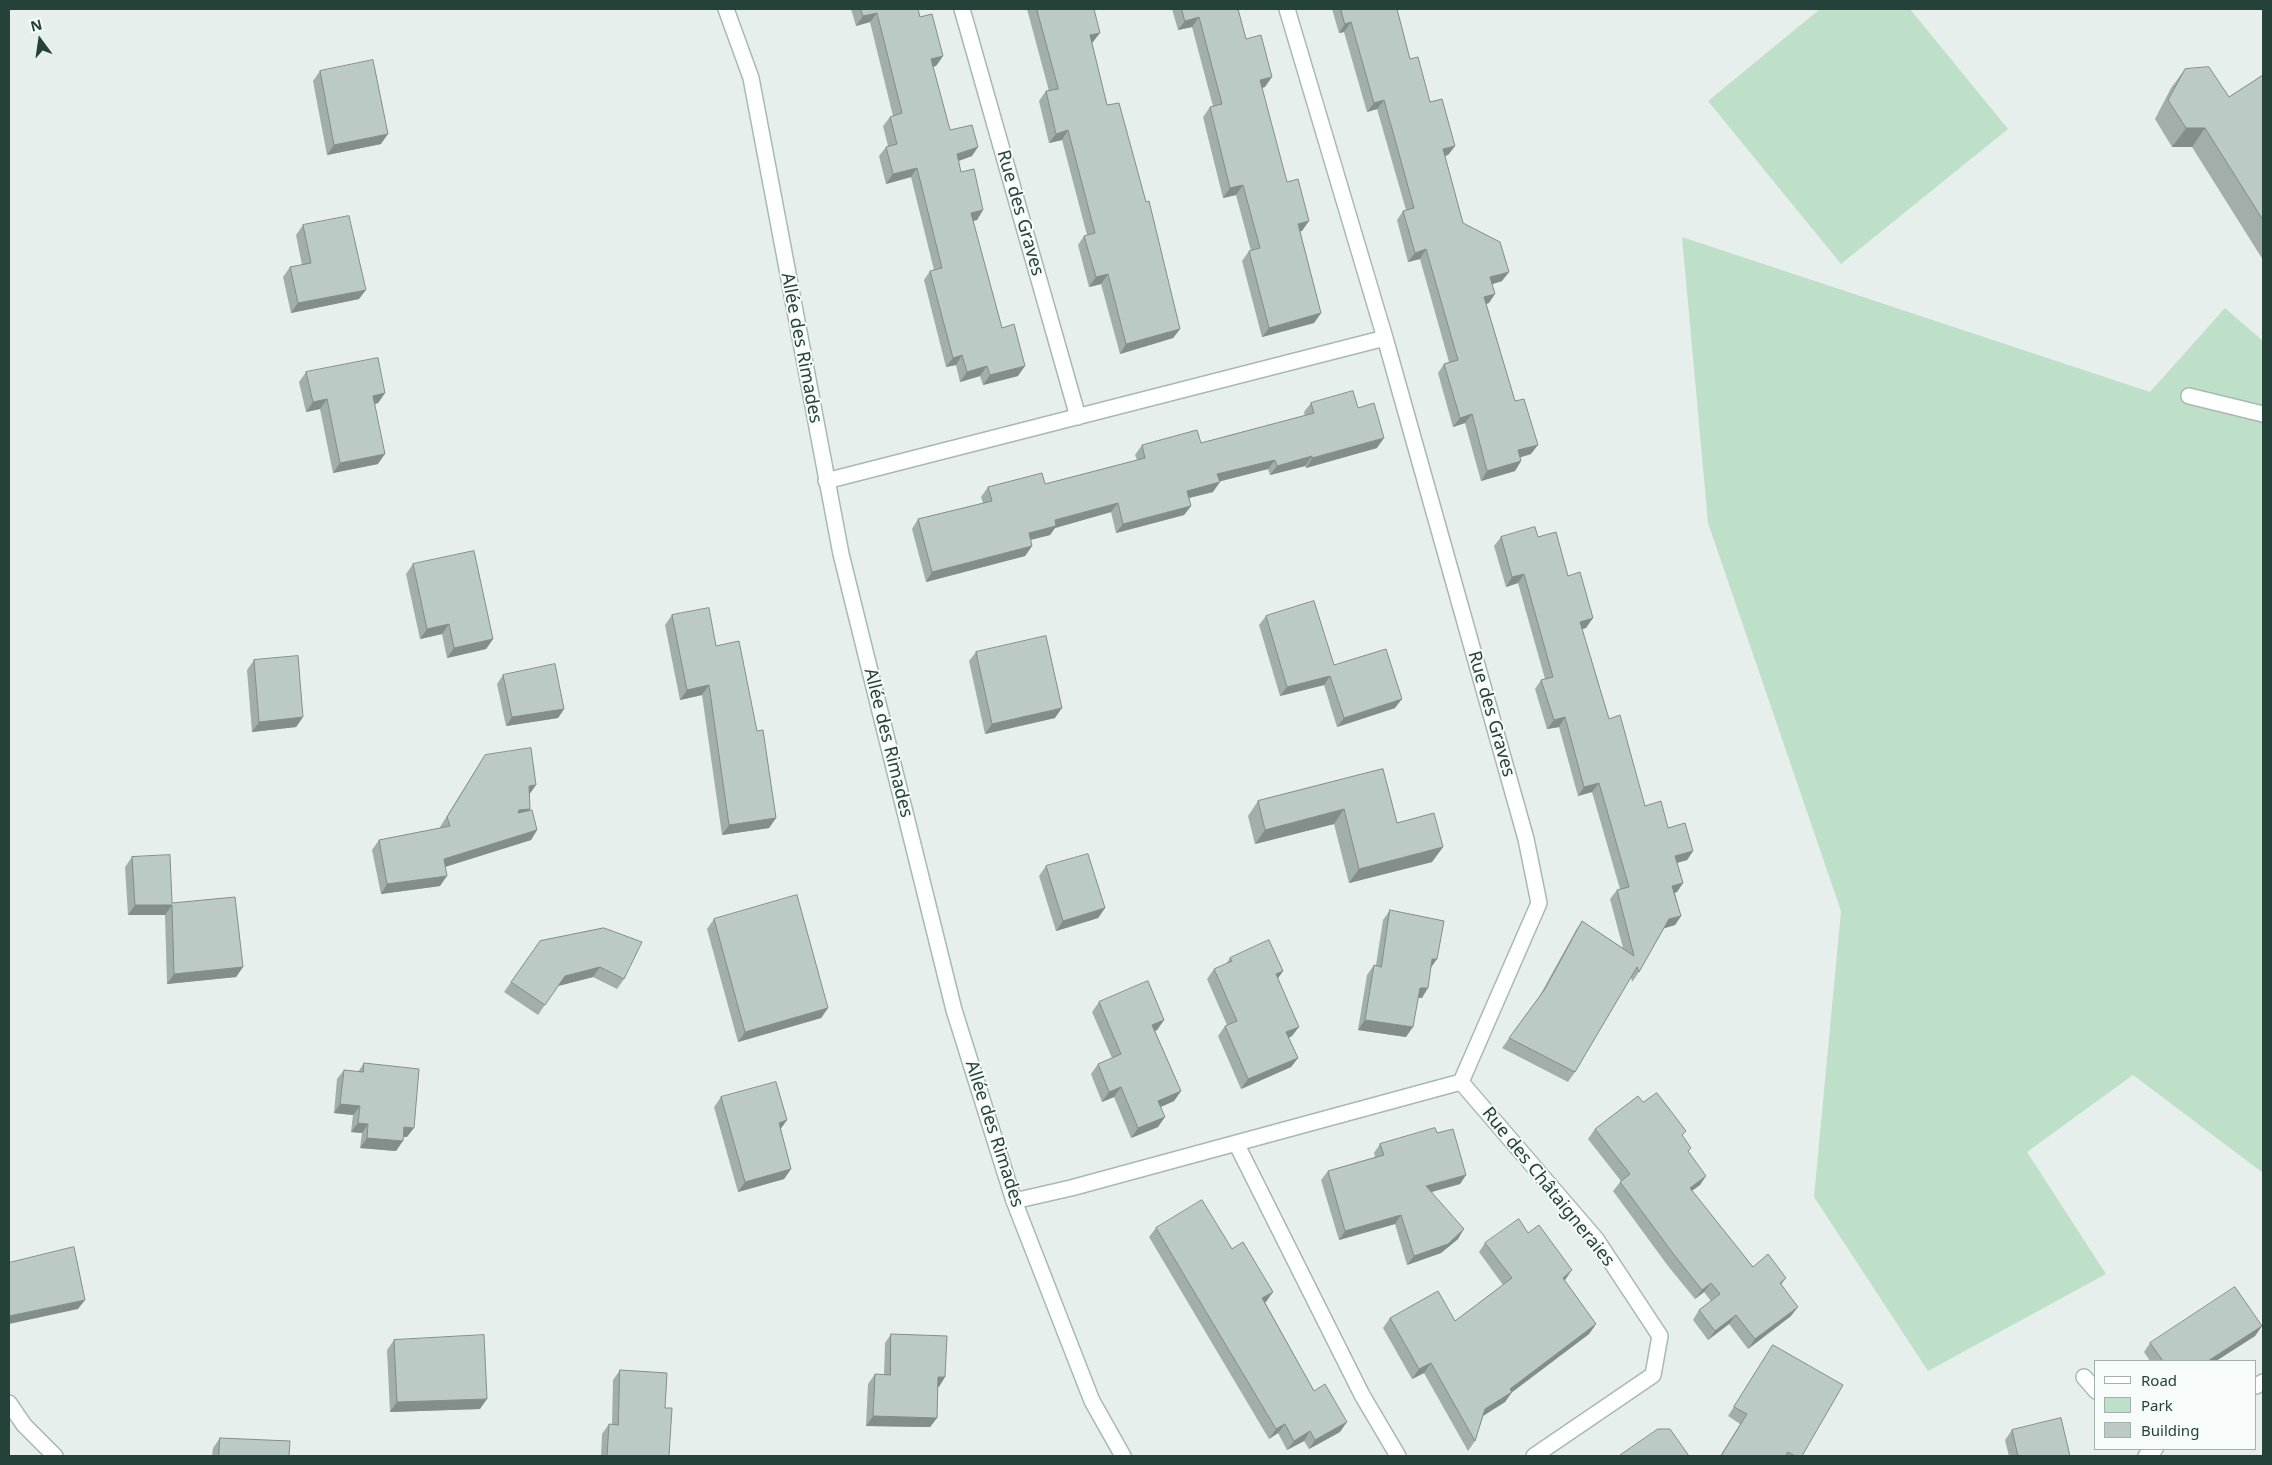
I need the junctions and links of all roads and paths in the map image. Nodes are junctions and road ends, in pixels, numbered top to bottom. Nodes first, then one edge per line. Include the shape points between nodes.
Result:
1 (726, 9) edge
2 (962, 9) edge
3 (1287, 9) edge
4 (1385, 338) junction
5 (2189, 396) dead end
6 (2263, 414) edge
7 (1078, 417) junction
8 (826, 481) junction
9 (1461, 1082) junction
10 (1236, 1143) junction
11 (1014, 1201) junction
12 (2084, 1377) dead end
13 (2094, 1390) edge
14 (9, 1402) edge
15 (55, 1456) edge
16 (1123, 1456) edge
17 (1398, 1456) edge
18 (1534, 1456) edge

1 - 8 street, Allée des Rimades via 751,78
2 - 7 street, Rue des Graves
3 - 4 street, Rue des Graves
4 - 7 street
4 - 9 street, Rue des Graves via 1526,839 1539,903
5 - 6 street
7 - 8 street
8 - 11 street, Allée des Rimades via 841,554 954,1010
9 - 10 street
9 - 18 street, Rue des Châtaigneraies via 1596,1239 1660,1336 1652,1376
10 - 11 street
10 - 17 street via 1362,1395
11 - 16 street, Allée des Rimades via 1092,1401
12 - 13 street
14 - 15 street via 24,1425

